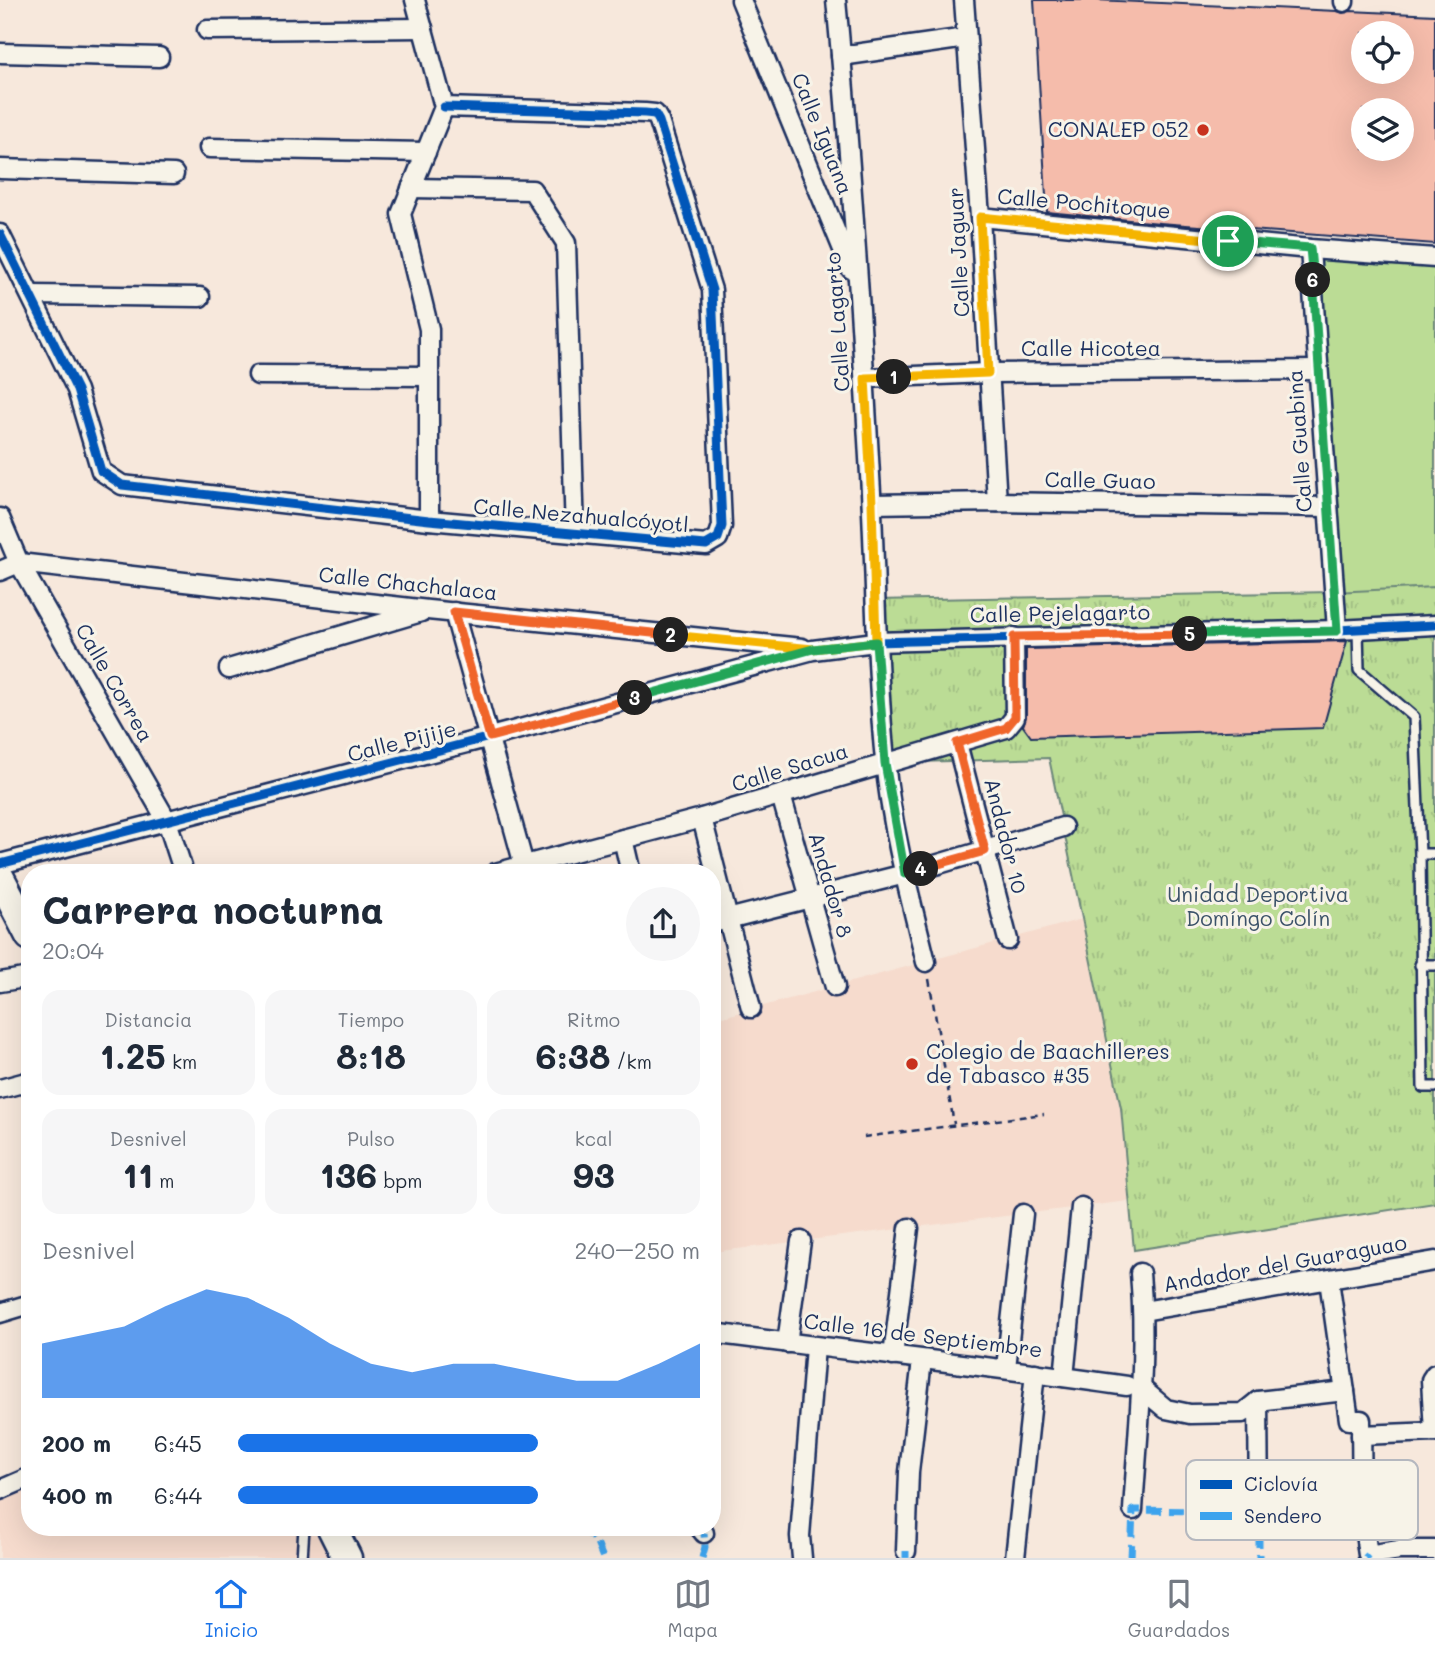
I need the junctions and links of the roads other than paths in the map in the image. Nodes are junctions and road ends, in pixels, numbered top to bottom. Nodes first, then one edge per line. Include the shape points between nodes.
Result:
1 (415, 0) edge
2 (741, 0) edge
3 (836, 0) edge
4 (964, 0) edge
5 (423, 28) junction
6 (207, 30) dead end
7 (966, 38) junction
8 (0, 53) edge
9 (841, 56) junction
10 (159, 57) dead end
11 (444, 107) junction
12 (209, 148) dead end
13 (426, 152) junction
14 (0, 169) edge
15 (174, 174) dead end
16 (411, 188) junction
17 (980, 217) junction
18 (0, 234) edge
19 (1310, 248) junction
20 (1435, 258) edge
21 (858, 286) junction
22 (32, 295) junction
23 (200, 297) dead end
24 (1318, 370) junction
25 (988, 373) junction
26 (258, 375) dead end
27 (429, 376) junction
28 (865, 378) junction
29 (997, 502) junction
30 (872, 503) junction
31 (1328, 507) junction
32 (0, 518) edge
33 (429, 520) junction
34 (575, 533) junction
35 (19, 563) junction
36 (0, 570) edge
37 (428, 610) junction
38 (454, 612) junction
39 (1435, 625) edge
40 (1358, 629) junction
41 (1337, 631) junction
42 (1014, 637) junction
43 (876, 642) junction
44 (813, 649) junction
45 (229, 669) dead end
46 (490, 737) junction
47 (957, 743) junction
48 (885, 763) junction
49 (781, 795) junction
50 (702, 818) junction
51 (167, 821) junction
52 (1063, 827) dead end
53 (622, 839) junction
54 (985, 851) junction
55 (1420, 854) junction
56 (1435, 854) edge
57 (0, 864) edge
58 (181, 864) edge
59 (524, 864) edge
60 (528, 864) edge
61 (629, 864) edge
62 (710, 864) edge
63 (905, 874) junction
64 (0, 878) edge
65 (810, 898) junction
66 (21, 919) edge
67 (721, 920) edge
68 (721, 926) edge
69 (1008, 940) dead end
70 (926, 962) road end
71 (1420, 965) junction
72 (1435, 965) edge
73 (21, 979) edge
74 (0, 982) edge
75 (835, 987) dead end
76 (751, 1009) dead end
77 (21, 1083) edge
78 (1435, 1087) edge
79 (0, 1089) edge
80 (1081, 1207) dead end
81 (1023, 1214) dead end
82 (909, 1228) dead end
83 (801, 1241) dead end
84 (1435, 1261) edge
85 (1140, 1273) dead end
86 (1329, 1280) junction
87 (21, 1307) edge
88 (1143, 1311) junction
89 (0, 1313) edge
90 (721, 1334) edge
91 (787, 1343) junction
92 (815, 1346) junction
93 (893, 1356) junction
94 (922, 1360) junction
95 (1006, 1368) junction
96 (1035, 1373) junction
97 (1435, 1374) edge
98 (1064, 1377) junction
99 (1134, 1387) junction
100 (1345, 1391) junction
101 (1258, 1401) junction
102 (1434, 1432) edge
103 (1361, 1435) junction
104 (1259, 1460) edge
105 (1361, 1460) edge
106 (21, 1481) edge
107 (0, 1490) edge
108 (1133, 1510) dead end
109 (304, 1536) edge
110 (336, 1536) edge
111 (1366, 1540) edge
112 (1435, 1550) edge
113 (906, 1551) dead end
114 (304, 1558) edge
115 (347, 1558) edge
116 (802, 1558) edge
117 (1015, 1558) edge

1 - 5 street
2 - 21 street, Calle Iguana
3 - 9 street, Calle Lagarto
4 - 7 street, Calle Jaguar
5 - 6 street
5 - 11 street
7 - 9 street
7 - 17 street, Calle Jaguar
8 - 10 street
9 - 21 street, Calle Lagarto
11 - 13 street
11 - 34 street, Calle Nezahualcóyotl via 655,114 712,290 722,526 718,538 706,545
12 - 13 street
13 - 16 street
14 - 15 street
16 - 27 street via 401,214 429,329
16 - 34 street via 532,190 566,243
17 - 19 street, Calle Pochitoque
17 - 25 street, Calle Jaguar
18 - 22 street, Calle Nezahualcóyotl
19 - 20 street, Calle Pochitoque
19 - 24 street, Calle Guabina
21 - 28 street, Calle Lagarto
22 - 23 street
22 - 33 street, Calle Nezahualcóyotl via 77,390 101,471 122,485
24 - 25 street, Calle Hicotea
24 - 31 street, Calle Guabina
25 - 28 street, Calle Hicotea
25 - 29 street, Calle Jaguar
26 - 27 street
27 - 33 street
28 - 30 street, Calle Lagarto
29 - 30 street, Calle Guao
29 - 31 street, Calle Guao
30 - 43 street, Calle Lagarto
31 - 41 street, Calle Guabina
32 - 35 street, Calle Correa
33 - 34 street, Calle Nezahualcóyotl
35 - 36 street, Calle Chachalaca
35 - 37 street, Calle Chachalaca
35 - 51 street, Calle Correa
37 - 38 street, Calle Chachalaca
37 - 45 street
38 - 44 street, Calle Chachalaca
38 - 46 street
39 - 40 street, Calle Pejelagarto
40 - 41 street, Calle Pejelagarto
40 - 55 lane via 1359,670 1414,717
41 - 42 street, Calle Pejelagarto
42 - 43 street, Calle Pejelagarto
42 - 47 street, Calle Sacua via 1012,723
43 - 44 street, Calle Pejelagarto
43 - 48 street, Calle Lagarto
44 - 46 street, Calle Pijije
46 - 51 street, Calle Pijije
46 - 59 street
47 - 48 street, Calle Sacua
47 - 54 street, Andador 10
48 - 49 street, Calle Sacua
48 - 63 street, Calle Lagarto
49 - 50 street, Calle Sacua
49 - 65 street, Andador 8
50 - 53 street, Calle Sacua
50 - 62 street
51 - 57 street, Calle Pijije
51 - 58 street, Calle Correa
52 - 54 street
53 - 60 street, Calle Sacua
53 - 61 street
54 - 63 street
54 - 69 street, Andador 10
55 - 56 lane
55 - 71 lane
63 - 65 street
63 - 70 street, Calle Lagarto
64 - 66 main road
65 - 67 street
65 - 75 street, Andador 8
68 - 76 street
71 - 72 lane
71 - 78 lane via 1423,1087
73 - 74 street
77 - 79 street
80 - 98 street
81 - 95 street
82 - 93 street
83 - 91 street
84 - 86 street, Andador del Guaraguao
85 - 88 street
86 - 88 street, Andador del Guaraguao
86 - 100 street
87 - 89 street
88 - 99 street
90 - 91 street, Calle 16 de Septiembre
91 - 92 street, Calle 16 de Septiembre
92 - 93 street, Calle 16 de Septiembre
92 - 116 street
93 - 94 street, Calle 16 de Septiembre
94 - 95 street, Calle 16 de Septiembre
94 - 113 street via 909,1472
95 - 96 street, Calle 16 de Septiembre
96 - 98 street, Calle 16 de Septiembre
96 - 117 street
97 - 102 street via 1431,1380
98 - 99 street, Calle 16 de Septiembre
99 - 101 street via 1167,1409 1190,1414 1243,1413
99 - 108 street
100 - 101 street
100 - 103 street via 1349,1420 1361,1420
101 - 104 street
102 - 103 street
103 - 105 street
106 - 107 street
109 - 114 lane
110 - 115 main road
111 - 112 street via 1368,1555

